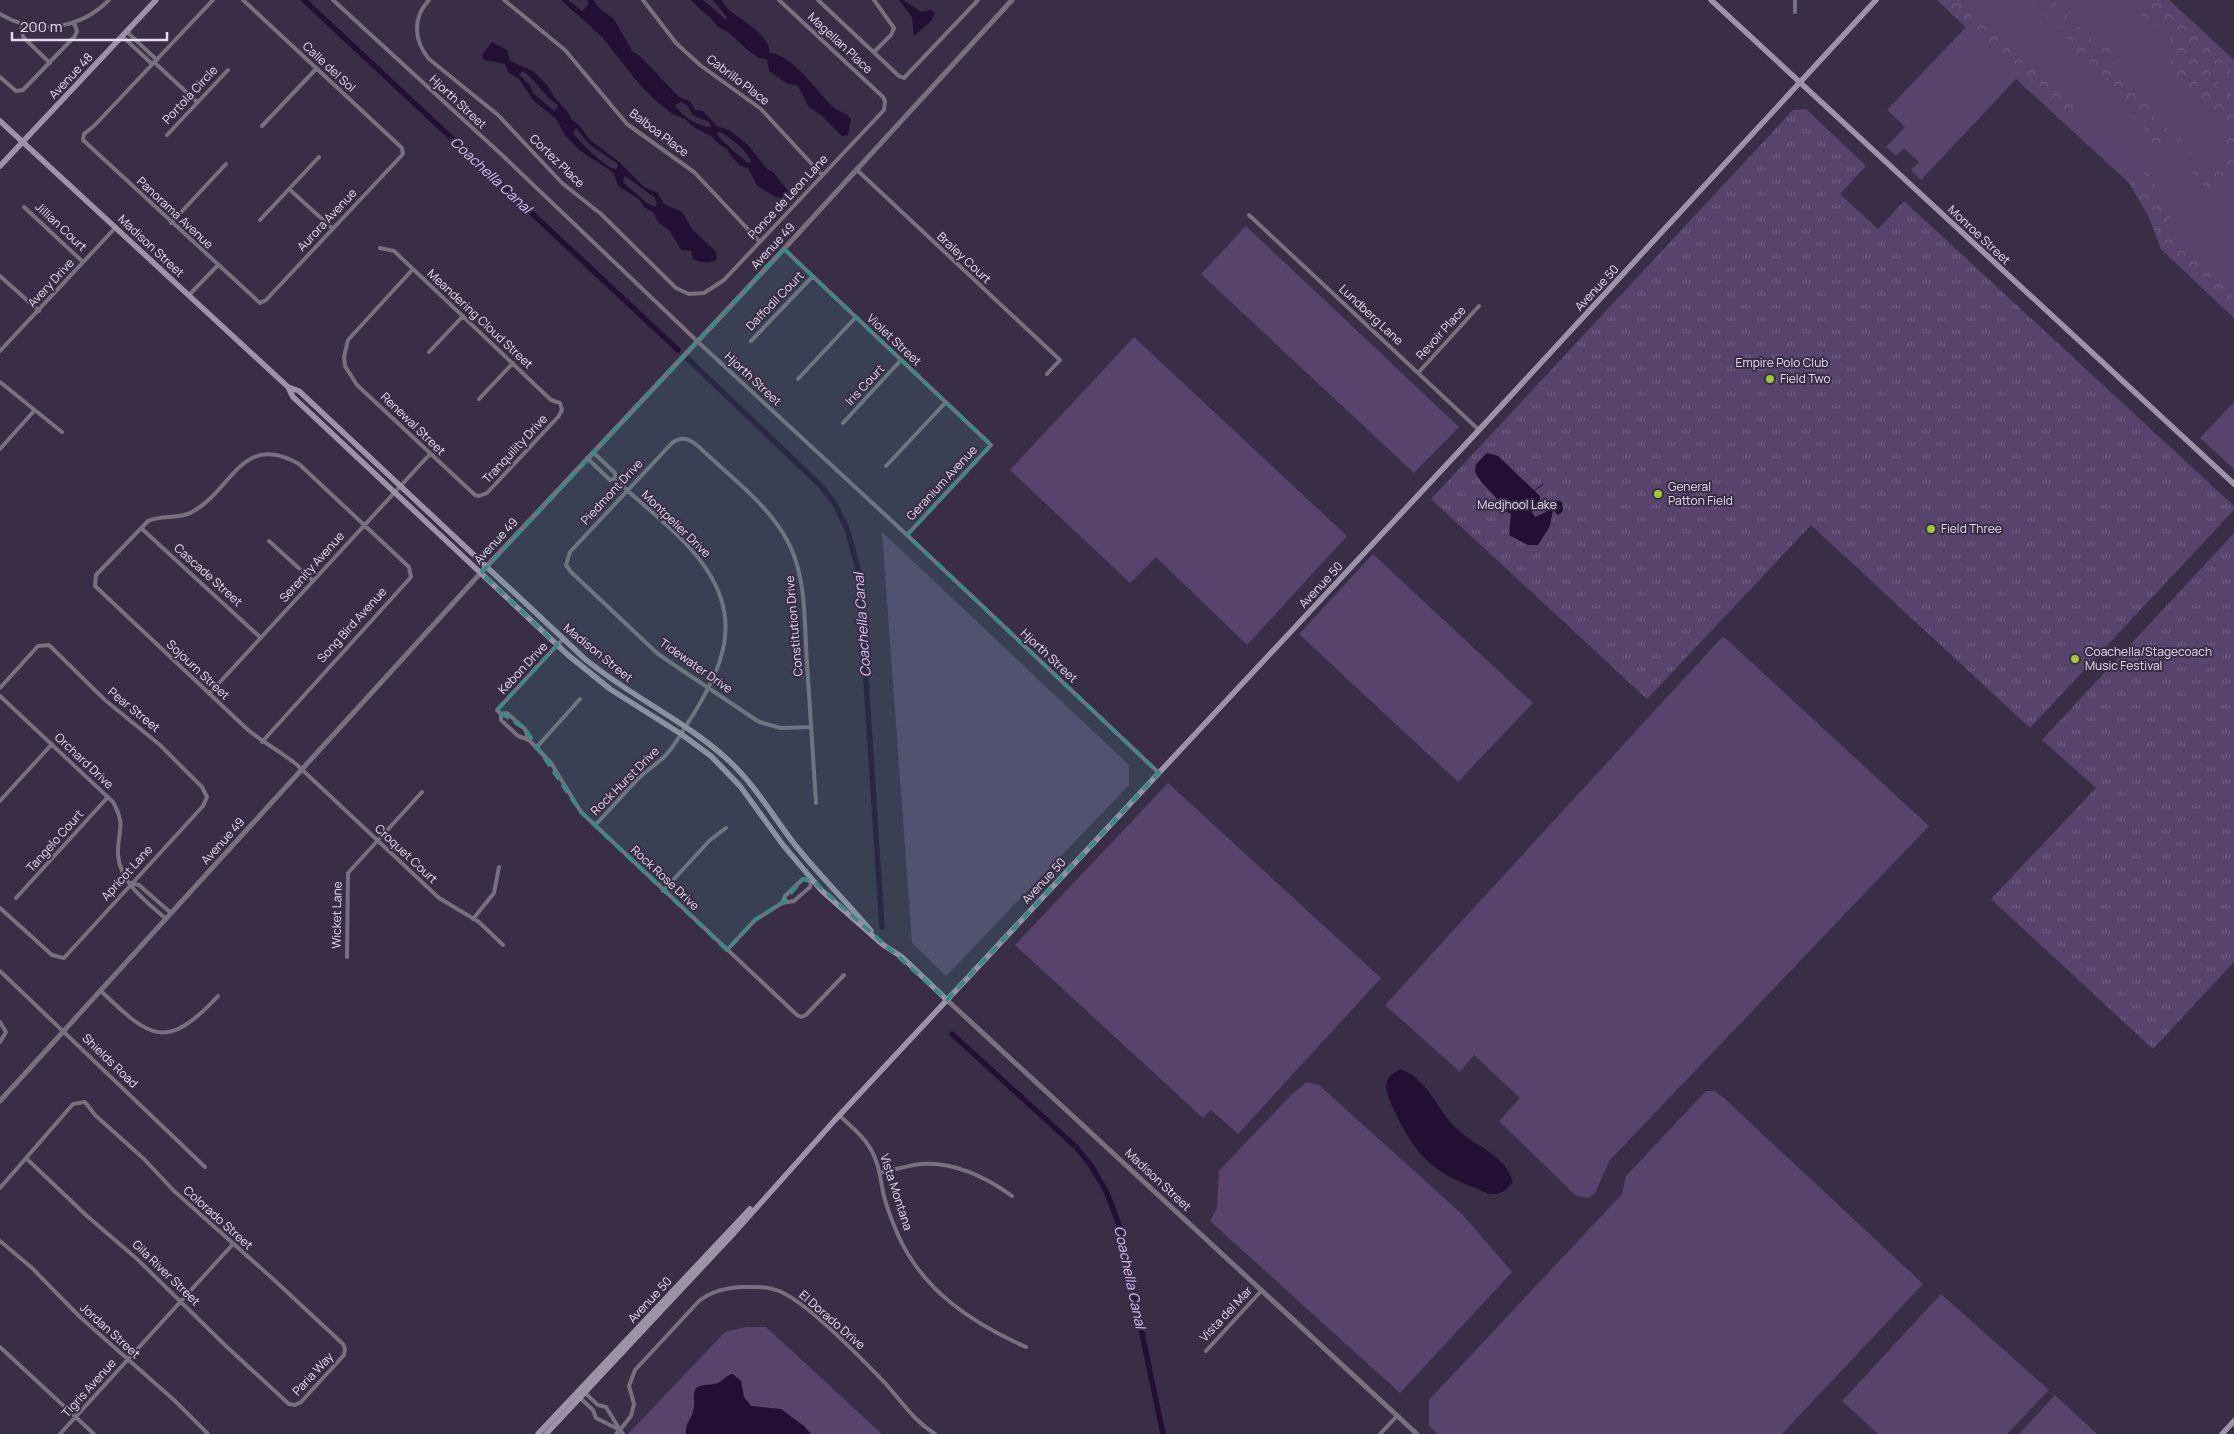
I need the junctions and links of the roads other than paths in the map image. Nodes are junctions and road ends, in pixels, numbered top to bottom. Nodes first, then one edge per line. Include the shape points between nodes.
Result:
1 (109, 0) edge
2 (156, 0) edge
3 (213, 0) edge
4 (243, 0) edge
5 (333, 0) edge
6 (504, 0) edge
7 (643, 0) edge
8 (779, 0) edge
9 (818, 0) edge
10 (874, 0) edge
11 (978, 0) edge
12 (1012, 0) edge
13 (1711, 0) edge
14 (1795, 0) edge
15 (1876, 0) edge
16 (426, 1) edge
17 (1795, 12) dead end
18 (0, 14) edge
19 (74, 23) junction
20 (21, 24) junction
21 (124, 34) junction
22 (874, 52) junction
23 (50, 62) junction
24 (154, 62) junction
25 (316, 69) junction
26 (228, 70) dead end
27 (0, 77) edge
28 (1800, 83) junction
29 (886, 101) joint
30 (197, 102) junction
31 (0, 121) edge
32 (262, 126) dead end
33 (167, 134) dead end
34 (23, 141) junction
35 (402, 148) joint
36 (319, 157) dead end
37 (226, 164) dead end
38 (0, 166) edge
39 (856, 169) junction
40 (822, 175) junction
41 (289, 189) junction
42 (24, 206) dead end
43 (1249, 215) dead end
44 (260, 220) dead end
45 (170, 223) junction
46 (116, 227) junction
47 (332, 228) junction
48 (760, 242) junction
49 (380, 248) dead end
50 (784, 249) junction
51 (83, 262) junction
52 (218, 265) junction
53 (413, 269) junction
54 (0, 276) edge
55 (813, 276) junction
56 (694, 294) joint
57 (189, 295) junction
58 (260, 303) joint
59 (1479, 306) dead end
60 (39, 311) junction
61 (463, 316) junction
62 (856, 317) junction
63 (697, 341) junction
64 (751, 341) dead end
65 (0, 351) edge
66 (429, 352) dead end
67 (901, 360) junction
68 (513, 363) junction
69 (1418, 373) junction
70 (1047, 374) dead end
71 (798, 379) dead end
72 (0, 382) edge
73 (288, 387) junction
74 (479, 399) dead end
75 (946, 402) junction
76 (562, 410) joint
77 (34, 411) junction
78 (843, 422) dead end
79 (1478, 430) junction
80 (62, 432) dead end
81 (679, 438) joint
82 (990, 445) joint
83 (0, 449) edge
84 (593, 452) junction
85 (430, 454) junction
86 (587, 458) junction
87 (607, 465) junction
88 (886, 466) dead end
89 (601, 472) junction
90 (616, 479) junction
91 (2234, 484) edge
92 (400, 485) junction
93 (628, 491) junction
94 (394, 492) junction
95 (479, 496) joint
96 (364, 525) junction
97 (141, 528) junction
98 (908, 535) junction
99 (269, 541) dead end
100 (566, 565) joint
101 (487, 566) junction
102 (480, 573) junction
103 (313, 581) junction
104 (261, 638) junction
105 (563, 639) junction
106 (557, 645) junction
107 (0, 688) edge
108 (709, 688) junction
109 (209, 694) junction
110 (0, 696) edge
111 (580, 699) dead end
112 (499, 712) junction
113 (685, 727) junction
114 (811, 727) junction
115 (681, 734) junction
116 (529, 740) junction
117 (262, 742) junction
118 (52, 744) junction
119 (536, 748) junction
120 (302, 769) junction
121 (1159, 773) junction
122 (422, 792) dead end
123 (108, 797) junction
124 (207, 797) joint
125 (0, 801) edge
126 (816, 804) dead end
127 (595, 825) junction
128 (726, 828) dead end
129 (377, 842) junction
130 (498, 867) dead end
131 (810, 880) junction
132 (131, 884) junction
133 (794, 888) junction
134 (663, 890) junction
135 (801, 895) junction
136 (16, 898) dead end
137 (782, 903) junction
138 (0, 908) edge
139 (171, 913) junction
140 (166, 919) junction
141 (473, 919) junction
142 (503, 944) dead end
143 (882, 944) junction
144 (727, 950) junction
145 (346, 957) dead end
146 (0, 971) edge
147 (844, 975) dead end
148 (101, 991) junction
149 (218, 996) dead end
150 (947, 1000) junction
151 (0, 1022) edge
152 (64, 1031) junction
153 (0, 1042) edge
154 (0, 1101) edge
155 (839, 1115) junction
156 (27, 1159) junction
157 (205, 1167) dead end
158 (880, 1173) junction
159 (1, 1185) edge
160 (1012, 1196) dead end
161 (0, 1241) edge
162 (233, 1244) junction
163 (1262, 1290) junction
164 (180, 1302) junction
165 (0, 1346) edge
166 (1026, 1347) dead end
167 (345, 1349) joint
168 (1206, 1351) dead end
169 (128, 1360) junction
170 (583, 1391) junction
171 (578, 1396) junction
172 (289, 1404) joint
173 (1397, 1416) junction
174 (75, 1417) junction
175 (2234, 1421) edge
176 (619, 1433) edge
177 (60, 1434) edge
178 (94, 1434) edge
179 (208, 1434) edge
180 (538, 1434) edge
181 (546, 1434) edge
182 (935, 1434) edge
183 (1380, 1434) edge
184 (1417, 1434) edge
185 (2222, 1434) edge

1 - 19 street
2 - 21 main road, Avenue 48
3 - 24 street
4 - 25 street, Calle del Sol
5 - 63 street, Hjorth Street
6 - 48 street, Balboa Place via 565,50 628,124 694,172
7 - 40 street, Cabrillo Place via 676,43 761,109
8 - 29 street, Magellan Place
9 - 22 street
10 - 22 street via 894,28
11 - 22 street via 904,78
12 - 39 street, Avenue 49
13 - 28 main road, Monroe Street
14 - 17 street
15 - 28 main road, Avenue 50
16 - 56 street, Cortez Place via 416,32 429,59 498,115 550,171 601,214 665,279 683,293
18 - 20 street
19 - 20 street via 46,27
19 - 23 street via 75,36
20 - 23 street via 23,37
21 - 24 street
21 - 34 main road, Avenue 48
23 - 27 street via 20,92
24 - 30 street
24 - 45 street, Panorama Avenue via 84,134 83,140
25 - 32 street
25 - 35 street, Calle del Sol
26 - 30 street, Portola Circle
28 - 79 main road, Avenue 50
28 - 91 main road, Monroe Street
29 - 40 street, Ponce de Leon Lane via 884,110
30 - 33 street, Portola Circle
31 - 34 main road, Madison Street
34 - 38 main road, Avenue 48
34 - 46 main road, Madison Street
35 - 47 street, Aurora Avenue via 398,160
36 - 41 street
37 - 45 street
39 - 50 street, Avenue 49
39 - 70 street, Braley Court via 1060,360
40 - 48 street, Ponce de Leon Lane
41 - 44 street
41 - 47 street
42 - 51 street, Jillian Court
43 - 69 street, Lundberg Lane
45 - 52 street, Panorama Avenue
46 - 51 street, Avery Drive
46 - 57 main road, Madison Street
47 - 58 street, Aurora Avenue
48 - 56 street, Ponce de Leon Lane via 719,284 704,294
49 - 53 street, Meandering Cloud Street via 394,251
50 - 55 street, Violet Street
50 - 63 street, Avenue 49
51 - 60 street, Avery Drive
52 - 57 street
52 - 58 street, Panorama Avenue
53 - 61 street, Meandering Cloud Street
53 - 85 street, Renewal Street via 348,340 344,357 345,366 357,385
54 - 60 street
55 - 62 street, Violet Street
55 - 64 street, Daffodil Court
57 - 73 main road, Madison Street
59 - 69 street, Revoir Place
60 - 65 street, Avery Drive
61 - 66 street
61 - 68 street, Meandering Cloud Street
62 - 67 street, Violet Street
62 - 71 street
63 - 84 street, Avenue 49
63 - 98 street, Hjorth Street
67 - 75 street, Violet Street
67 - 78 street, Iris Court
68 - 74 street
68 - 76 street, Meandering Cloud Street via 551,400 560,403
69 - 79 street, Lundberg Lane
72 - 77 street
73 - 92 main road, Madison Street via 299,390
73 - 94 main road, Madison Street via 293,397
75 - 82 street, Violet Street
75 - 88 street
76 - 95 street, Tranquility Drive via 487,494
77 - 80 street
77 - 83 street
79 - 121 main road, Avenue 50
81 - 93 street, Piedmont Drive
81 - 114 street, Constitution Drive via 686,438 698,446 766,511 796,557 802,594
82 - 98 street, Geranium Avenue
84 - 86 street, Avenue 49
84 - 87 street, Montpelier Drive
85 - 92 street, Serenity Avenue
85 - 95 street, Renewal Street
86 - 89 street, Montpelier Drive
86 - 101 street, Avenue 49
87 - 89 street
87 - 90 street, Montpelier Drive
89 - 90 street, Montpelier Drive via 610,480
90 - 93 street, Montpelier Drive
92 - 94 street, Serenity Avenue
92 - 101 main road, Madison Street
93 - 100 street, Piedmont Drive via 570,552
93 - 108 street, Montpelier Drive via 696,554 718,590 726,636 723,655
94 - 96 street, Serenity Avenue
94 - 102 main road, Madison Street
96 - 97 street, Song Bird Avenue via 299,464 269,454 241,464 201,507 191,513 157,517
96 - 103 street, Serenity Avenue
96 - 117 street, Song Bird Avenue via 409,567 410,577
97 - 104 street, Cascade Street
97 - 109 street, Sojourn Street via 96,576 94,586
98 - 121 street, Hjorth Street
99 - 103 street
100 - 108 street, Tidewater Drive via 658,654
101 - 102 street, Avenue 49
101 - 105 main road, Madison Street
102 - 106 main road, Madison Street
102 - 120 street, Avenue 49
103 - 104 street, Serenity Avenue
104 - 109 street, Serenity Avenue
105 - 106 street, Kebon Drive
105 - 113 main road, Madison Street via 608,677
106 - 112 street, Kebon Drive
106 - 115 main road, Madison Street via 610,689
107 - 124 street, Pear Street via 38,646 44,644 55,650 101,696 154,739
108 - 113 street, Montpelier Drive
108 - 114 street, Tidewater Drive via 768,726
109 - 117 street, Sojourn Street
110 - 118 street, Orchard Drive
111 - 119 street
112 - 116 street, Rock Rose Drive via 501,720 518,736
112 - 116 street, Rock Rose Drive via 507,713 520,724
113 - 115 street, Rock Hurst Drive
113 - 143 main road, Madison Street via 718,751 743,775 799,850
114 - 126 street, Constitution Drive
115 - 127 street, Rock Hurst Drive via 666,755
115 - 131 main road, Madison Street via 711,756 732,777
116 - 119 street, Rock Rose Drive
117 - 120 street, Sojourn Street
118 - 123 street, Orchard Drive
118 - 125 street
119 - 127 street, Rock Rose Drive via 551,763 581,812
120 - 129 street, Croquet Court
120 - 139 street, Avenue 49
121 - 150 main road, Avenue 50
122 - 129 street
123 - 132 street, Orchard Drive via 122,823 119,860
123 - 136 street, Tangelo Court
124 - 132 street, Apricot Lane via 203,806
127 - 134 street, Rock Rose Drive
128 - 134 street via 710,840
129 - 141 street, Croquet Court via 439,898
129 - 145 street, Wicket Lane via 348,873
130 - 141 street via 494,893
131 - 133 street via 803,879
131 - 135 street via 810,886
131 - 143 main road, Madison Street
132 - 138 street, Apricot Lane via 64,958 58,958
132 - 139 street via 139,885
132 - 140 street, Orchard Drive via 134,891
133 - 135 street
133 - 137 street
134 - 144 street, Rock Rose Drive
135 - 137 street via 791,903
137 - 144 street via 754,920
139 - 140 street, Avenue 49
140 - 148 street, Avenue 49
141 - 142 street, Croquet Court
143 - 150 main road, Madison Street via 902,957
144 - 147 street, Rock Rose Drive via 801,1017
146 - 152 street, Shields Road
148 - 149 street via 134,1022 162,1032 180,1030
148 - 152 street, Avenue 49
150 - 155 main road, Avenue 50
150 - 163 street, Madison Street
151 - 153 street via 6,1032
152 - 154 street, Avenue 49
152 - 157 street, Shields Road
155 - 158 street, Vista Montana via 868,1144
155 - 170 main road, Avenue 50 via 734,1233
156 - 159 street
156 - 162 street, Colorado Street via 73,1104 85,1102 179,1196
156 - 164 street, Gila River Street
158 - 160 street via 922,1164 945,1166 991,1181
158 - 166 street, Vista Montana via 898,1234 928,1280 973,1320
161 - 169 street, Jordan Street
162 - 164 street, Tigris Avenue
162 - 167 street, Colorado Street via 296,1299
163 - 168 street, Vista del Mar
163 - 173 street, Madison Street
164 - 169 street, Tigris Avenue
164 - 172 street, Gila River Street
165 - 174 street
167 - 172 street, Paria Way via 341,1358 301,1402
169 - 174 street, Tigris Avenue
169 - 179 street, Jordan Street
170 - 171 main road, Avenue 50
170 - 176 street via 598,1405 606,1407
171 - 176 street via 593,1410 596,1418
171 - 180 main road, Avenue 50
171 - 181 main road, Avenue 50
173 - 183 street
173 - 184 street, Madison Street
174 - 177 street, Tigris Avenue
174 - 178 street
175 - 185 main road
176 - 182 street, El Dorado Drive via 631,1416 634,1404 629,1386 635,1370 699,1301 718,1290 758,1286 778,1290 793,1298 863,1360 918,1423

